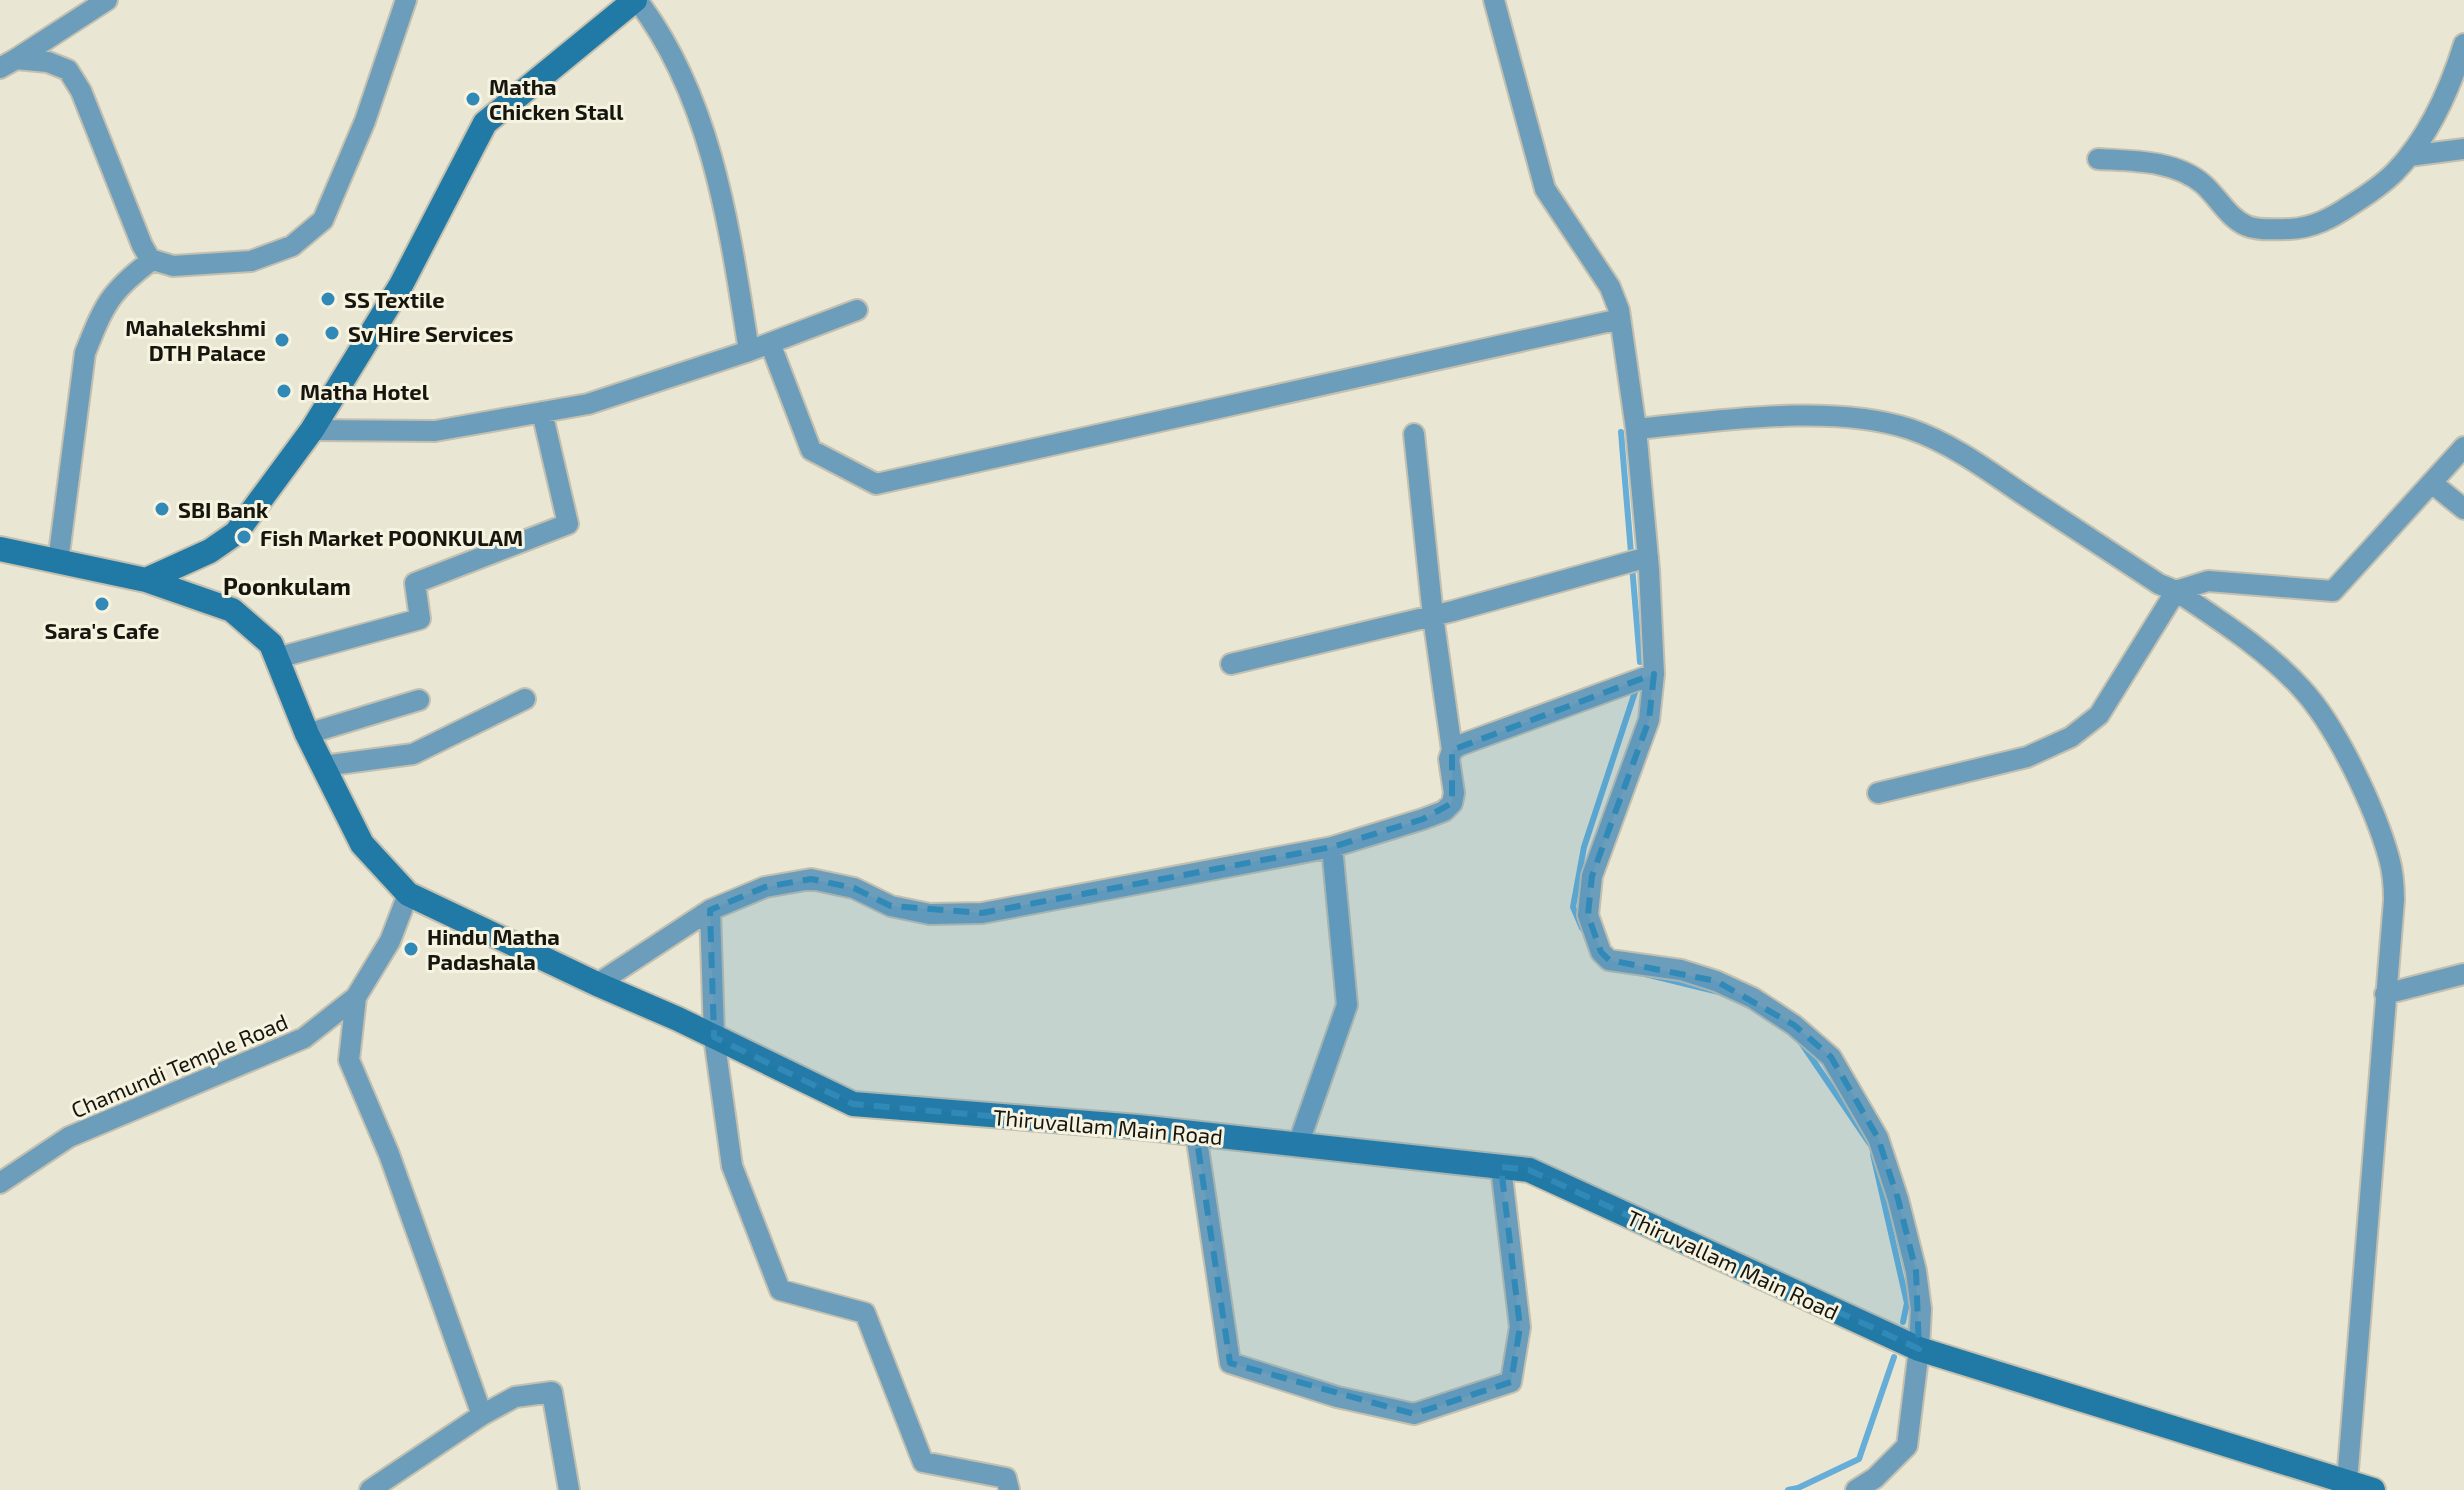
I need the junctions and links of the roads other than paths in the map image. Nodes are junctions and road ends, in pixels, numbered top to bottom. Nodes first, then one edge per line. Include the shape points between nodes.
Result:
1 (406, 0) edge
2 (636, 0) edge
3 (1494, 0) edge
4 (100, 2) edge
5 (2464, 44) edge
6 (8, 63) edge
7 (2464, 149) edge
8 (2409, 156) junction
9 (2098, 159) dead end
10 (152, 260) junction
11 (857, 310) dead end
12 (1620, 319) junction
13 (770, 343) junction
14 (749, 351) junction
15 (542, 412) junction
16 (1636, 429) junction
17 (312, 430) junction
18 (1414, 434) dead end
19 (2464, 447) edge
20 (2432, 483) junction
21 (2464, 509) edge
22 (0, 549) edge
23 (1648, 557) junction
24 (58, 562) junction
25 (146, 580) junction
26 (2176, 591) junction
27 (1433, 616) junction
28 (277, 658) junction
29 (1231, 664) dead end
30 (1654, 674) junction
31 (525, 699) dead end
32 (419, 700) dead end
33 (307, 734) junction
34 (1452, 750) junction
35 (323, 766) junction
36 (1878, 793) dead end
37 (1332, 847) junction
38 (408, 894) junction
39 (710, 910) junction
40 (2464, 974) edge
41 (597, 984) junction
42 (2385, 994) junction
43 (356, 997) junction
44 (714, 1037) junction
45 (1196, 1134) junction
46 (1298, 1145) junction
47 (1501, 1167) junction
48 (0, 1183) edge
49 (1919, 1349) junction
50 (482, 1415) junction
51 (2347, 1482) junction
52 (370, 1490) edge
53 (569, 1490) edge
54 (1009, 1490) edge
55 (1856, 1490) edge
56 (2373, 1490) edge

1 - 10 street via 365,121 323,220 292,246 251,261 173,266
2 - 14 street via 665,43 716,169
2 - 17 street via 485,123 401,285
3 - 12 street via 1545,189 1610,287
4 - 6 street
5 - 8 street via 2434,116
6 - 10 street via 48,62 68,70
7 - 8 street
8 - 9 street via 2375,189 2323,222 2271,229 2238,220 2203,184 2181,172 2144,161
10 - 24 street via 110,296 85,353
11 - 13 street
12 - 13 street via 876,484 811,450
12 - 16 street
13 - 14 street
14 - 15 street via 588,404
15 - 17 street via 435,431
15 - 28 street via 568,524 415,583 420,619
16 - 23 street
16 - 26 street via 1814,416 1909,429 1955,449
17 - 25 street via 236,533
18 - 27 street
19 - 20 street
20 - 21 street
20 - 26 street via 2333,591 2208,581
22 - 24 street, Thiruvallam Main Road
23 - 27 street
23 - 30 street
24 - 25 street, Thiruvallam Main Road
25 - 28 street, Thiruvallam Main Road via 232,610 271,644
26 - 36 street via 2099,715 2071,737 2027,757
26 - 42 street via 2303,689 2340,743 2383,839 2394,879
27 - 29 street
27 - 34 street
28 - 33 street, Thiruvallam Main Road
30 - 34 street
30 - 49 street via 1649,720 1592,876 1588,915 1601,952 1609,960 1681,970 1716,981 1794,1025 1831,1057 1878,1138 1898,1199 1916,1271
31 - 35 street via 413,754
32 - 33 street
33 - 35 street, Thiruvallam Main Road
34 - 37 street via 1454,793 1444,811
35 - 38 street, Thiruvallam Main Road via 362,844
37 - 39 street via 982,913 930,914 811,879 765,887
37 - 46 street via 1347,1005
38 - 41 street, Thiruvallam Main Road
38 - 43 street, Chamundi Temple Road via 390,941
39 - 41 street
39 - 44 street
40 - 42 street
41 - 44 street, Thiruvallam Main Road
42 - 51 street
43 - 48 street, Chamundi Temple Road via 304,1038 69,1137
43 - 50 street via 349,1060 389,1154
44 - 45 street, Thiruvallam Main Road via 853,1104
44 - 54 street via 732,1166 780,1290 865,1313 923,1462 1006,1478
45 - 46 street, Thiruvallam Main Road
45 - 47 street via 1230,1363 1337,1397 1414,1414 1511,1382 1520,1327
46 - 47 street, Thiruvallam Main Road
47 - 49 street, Thiruvallam Main Road via 1529,1170
49 - 51 street, Thiruvallam Main Road
49 - 55 street via 1907,1446
50 - 52 street
50 - 53 street via 515,1397 552,1392
51 - 56 street, Thiruvallam Main Road

